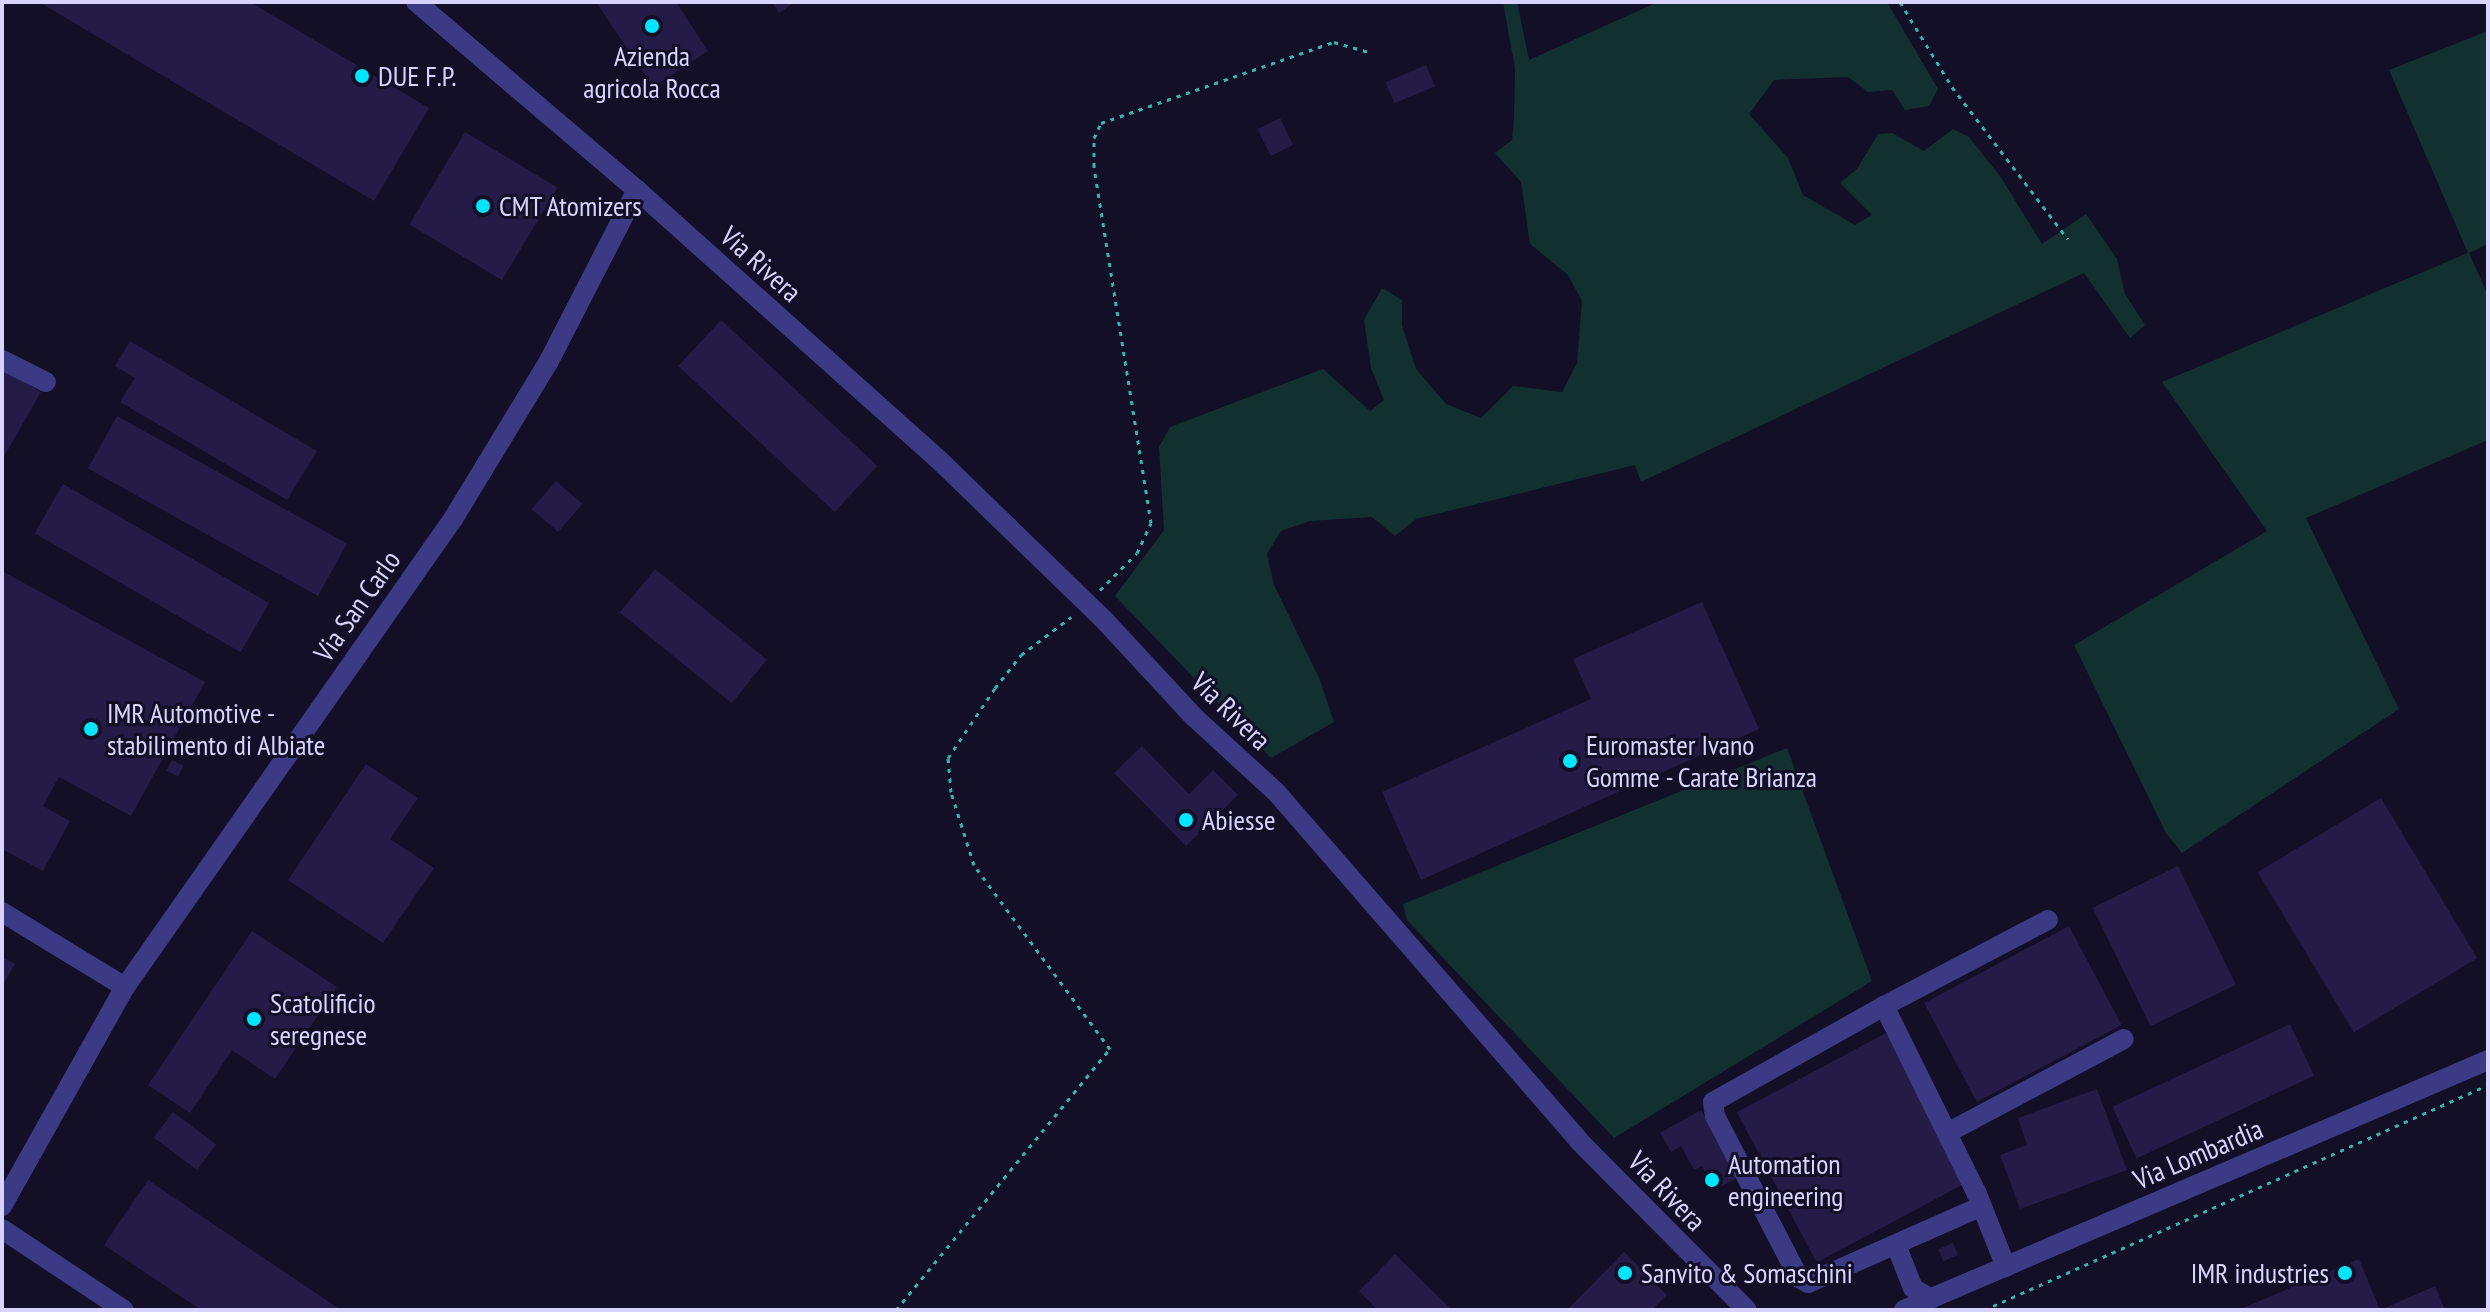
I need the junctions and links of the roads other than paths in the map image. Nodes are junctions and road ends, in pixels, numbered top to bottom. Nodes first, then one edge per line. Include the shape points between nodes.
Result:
1 (416, 2) edge
2 (637, 190) junction
3 (2, 360) edge
4 (46, 382) dead end
5 (2, 912) edge
6 (2048, 920) dead end
7 (125, 987) junction
8 (1884, 1006) junction
9 (2124, 1039) dead end
10 (2488, 1060) edge
11 (1947, 1133) junction
12 (2, 1206) edge
13 (1982, 1206) junction
14 (2, 1229) edge
15 (1896, 1245) junction
16 (2006, 1267) junction
17 (1927, 1305) edge
18 (124, 1310) edge
19 (1747, 1310) edge
20 (1904, 1310) edge

1 - 2 street, Via Rivera
2 - 7 street, Via San Carlo via 548,363 453,519
2 - 19 street, Via Rivera via 938,459 1193,716 1276,792 1579,1141
3 - 4 street
5 - 7 street
6 - 8 street
7 - 12 street, Via San Carlo
8 - 11 street
8 - 15 street via 1711,1108 1799,1278 1817,1281
9 - 11 street
10 - 16 street, Via Lombardia
11 - 13 street
13 - 15 street
13 - 16 street
14 - 18 street
15 - 17 street via 1913,1288
16 - 17 street, Via Lombardia
17 - 20 street, Via Lombardia

